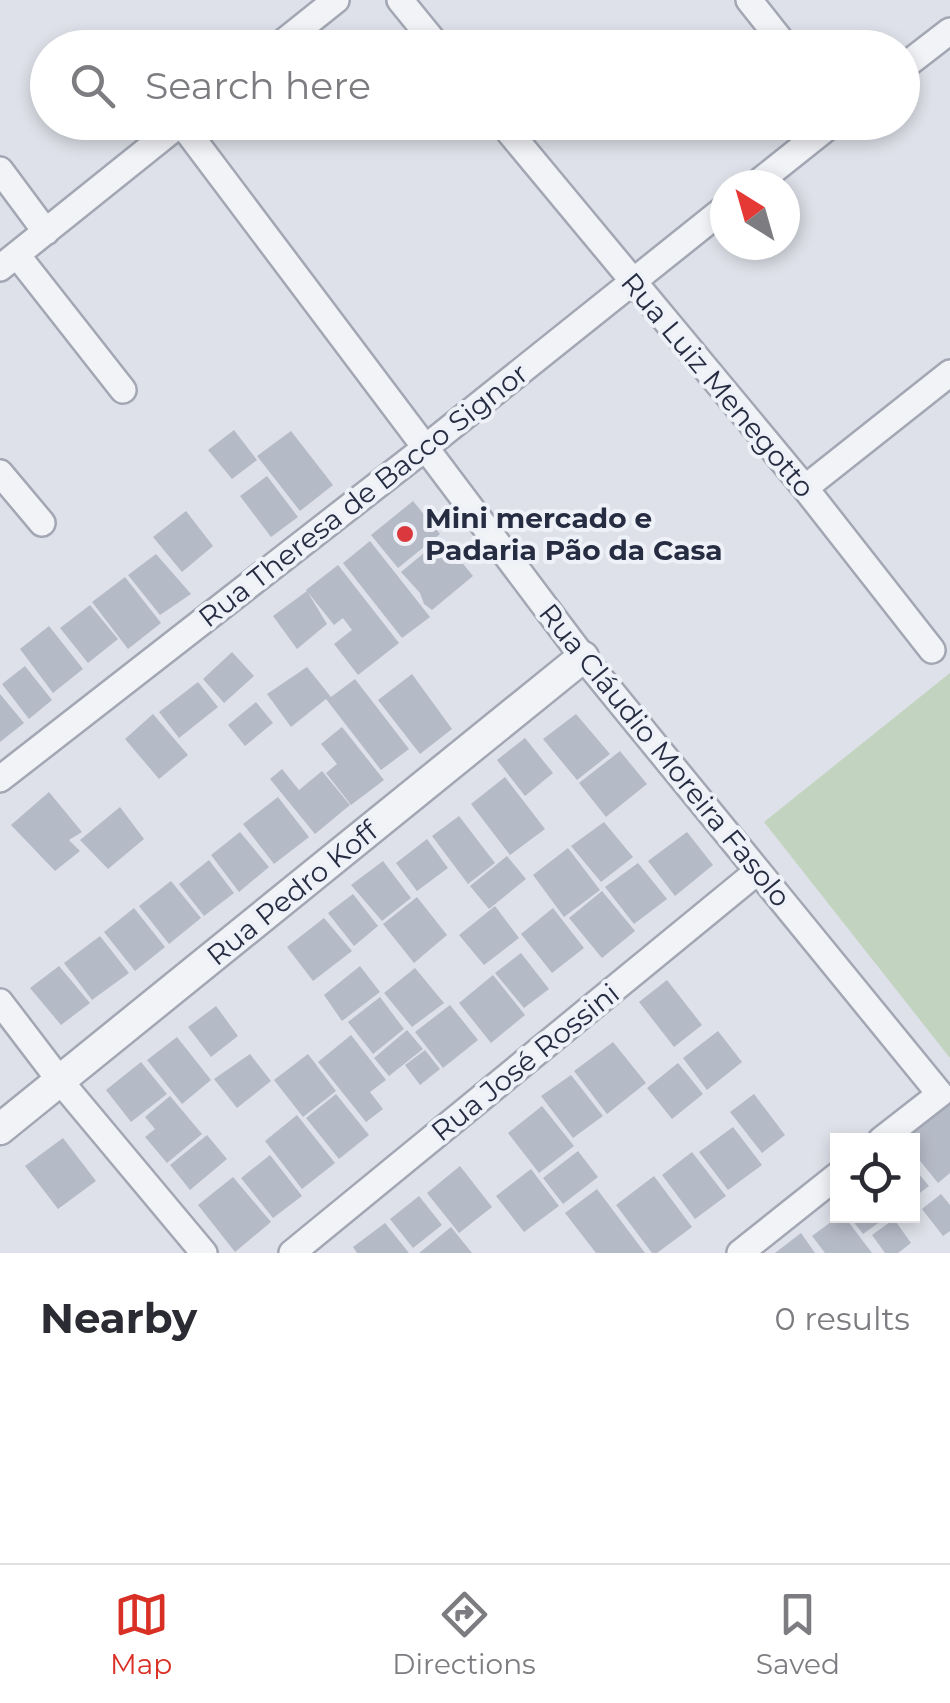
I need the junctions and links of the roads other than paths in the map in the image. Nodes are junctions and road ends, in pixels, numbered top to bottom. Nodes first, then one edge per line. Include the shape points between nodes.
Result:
1 (336, 0) edge
2 (400, 0) edge
3 (749, 0) edge
4 (298, 30) edge
5 (424, 30) edge
6 (773, 30) edge
7 (950, 31) edge
8 (920, 54) edge
9 (161, 140) edge
10 (195, 140) edge
11 (515, 140) edge
12 (811, 140) edge
13 (0, 170) edge
14 (774, 170) edge
15 (710, 220) edge
16 (46, 232) junction
17 (8, 261) edge
18 (631, 282) junction
19 (950, 373) edge
20 (123, 390) dead end
21 (426, 448) junction
22 (0, 473) edge
23 (805, 488) junction
24 (42, 523) dead end
25 (932, 650) dead end
26 (582, 657) junction
27 (0, 779) edge
28 (758, 871) junction
29 (0, 1002) edge
30 (60, 1082) junction
31 (0, 1129) edge
32 (890, 1133) edge
33 (830, 1181) edge
34 (204, 1253) edge
35 (292, 1253) edge
36 (740, 1253) edge

1 - 4 street
2 - 5 street
3 - 6 street
7 - 8 street
9 - 16 street
10 - 21 street, Rua Cláudio Moreira Fasolo
11 - 18 street, Rua Luiz Menegotto
12 - 14 street
13 - 16 street
15 - 18 street, Rua Theresa de Bacco Signor
16 - 17 street
17 - 20 street
18 - 21 street, Rua Theresa de Bacco Signor
18 - 23 street, Rua Luiz Menegotto
19 - 23 street
21 - 26 street, Rua Cláudio Moreira Fasolo
21 - 27 street, Rua Theresa de Bacco Signor
22 - 24 street
23 - 25 street, Rua Luiz Menegotto
26 - 28 street, Rua Cláudio Moreira Fasolo
26 - 30 street, Rua Pedro Koff
28 - 32 street, Rua Cláudio Moreira Fasolo via 940,1094
28 - 35 street, Rua José Rossini
29 - 30 street
30 - 31 street, Rua Pedro Koff
30 - 34 street
33 - 36 street

